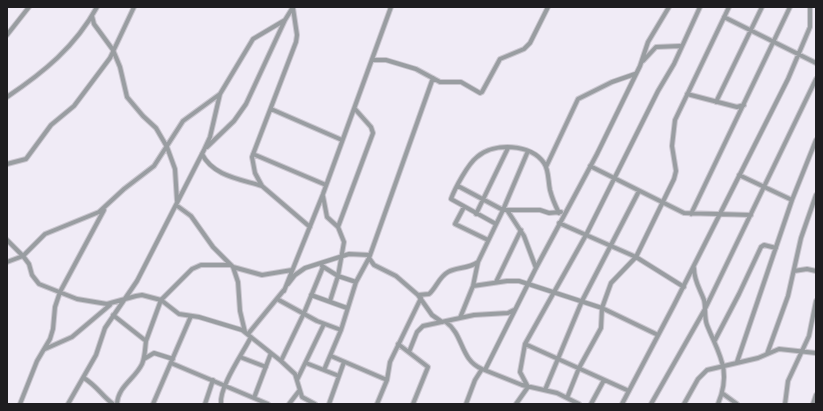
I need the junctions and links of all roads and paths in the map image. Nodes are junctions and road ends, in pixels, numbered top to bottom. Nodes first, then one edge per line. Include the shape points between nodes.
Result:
1 (29, 7) edge
2 (97, 7) edge
3 (134, 7) edge
4 (293, 7) edge
5 (391, 7) edge
6 (548, 7) edge
7 (669, 7) edge
8 (700, 7) edge
9 (729, 7) edge
10 (762, 7) edge
11 (790, 7) edge
12 (810, 7) edge
13 (92, 16) junction
14 (724, 17) junction
15 (285, 20) junction
16 (750, 30) junction
17 (7, 35) edge
18 (774, 42) junction
19 (680, 46) junction
20 (113, 50) junction
21 (798, 54) junction
22 (373, 60) junction
23 (816, 63) edge
24 (640, 66) junction
25 (636, 74) junction
26 (433, 78) junction
27 (816, 79) edge
28 (220, 94) junction
29 (687, 94) junction
30 (7, 97) edge
31 (716, 102) junction
32 (744, 105) junction
33 (271, 109) junction
34 (355, 109) junction
35 (342, 140) junction
36 (816, 140) edge
37 (167, 147) junction
38 (508, 148) junction
39 (528, 151) junction
40 (203, 152) junction
41 (253, 154) junction
42 (7, 164) edge
43 (590, 166) junction
44 (546, 167) junction
45 (739, 174) junction
46 (614, 179) junction
47 (326, 185) junction
48 (262, 186) junction
49 (458, 186) junction
50 (766, 186) junction
51 (639, 191) junction
52 (323, 194) junction
53 (816, 195) edge
54 (483, 200) junction
55 (792, 200) junction
56 (662, 203) junction
57 (176, 204) junction
58 (106, 207) junction
59 (464, 207) junction
60 (505, 210) junction
61 (565, 212) junction
62 (559, 213) junction
63 (476, 214) junction
64 (691, 214) junction
65 (719, 215) junction
66 (751, 215) junction
67 (559, 223) junction
68 (496, 224) junction
69 (310, 227) junction
70 (338, 227) junction
71 (521, 230) junction
72 (586, 235) junction
73 (7, 240) edge
74 (488, 240) junction
75 (611, 246) junction
76 (776, 248) junction
77 (23, 256) junction
78 (343, 256) junction
79 (369, 256) junction
80 (636, 257) junction
81 (7, 262) edge
82 (478, 262) junction
83 (232, 266) junction
84 (321, 266) junction
85 (694, 266) junction
86 (536, 268) junction
87 (292, 270) junction
88 (794, 271) junction
89 (816, 271) edge
90 (338, 276) junction
91 (356, 282) junction
92 (496, 282) junction
93 (528, 285) junction
94 (473, 286) junction
95 (684, 286) junction
96 (284, 291) junction
97 (60, 292) junction
98 (556, 292) junction
99 (311, 295) junction
100 (420, 296) junction
101 (125, 299) junction
102 (277, 299) junction
103 (161, 300) junction
104 (330, 301) junction
105 (582, 301) junction
106 (816, 301) edge
107 (113, 303) junction
108 (347, 308) junction
109 (602, 308) junction
110 (515, 309) junction
111 (705, 309) junction
112 (304, 313) junction
113 (113, 315) junction
114 (191, 316) junction
115 (460, 318) junction
116 (444, 322) junction
117 (324, 324) junction
118 (341, 330) junction
119 (248, 335) junction
120 (658, 335) junction
121 (715, 340) junction
122 (146, 341) junction
123 (398, 344) junction
124 (525, 344) junction
125 (45, 349) junction
126 (409, 352) junction
127 (803, 352) junction
128 (271, 353) junction
129 (816, 353) edge
130 (767, 354) junction
131 (331, 356) junction
132 (240, 357) junction
133 (557, 358) junction
134 (144, 359) junction
135 (172, 361) junction
136 (281, 361) junction
137 (344, 362) junction
138 (737, 362) junction
139 (306, 363) junction
140 (724, 365) junction
141 (266, 367) junction
142 (579, 368) junction
143 (324, 370) junction
144 (483, 370) junction
145 (339, 376) junction
146 (84, 378) junction
147 (212, 380) junction
148 (297, 380) junction
149 (388, 380) junction
150 (604, 380) junction
151 (225, 385) junction
152 (528, 386) junction
153 (299, 390) junction
154 (545, 390) junction
155 (629, 391) junction
156 (722, 393) junction
157 (816, 395) edge
158 (254, 398) junction
159 (567, 398) junction
160 (20, 404) edge
161 (68, 404) edge
162 (113, 404) edge
163 (117, 404) edge
164 (153, 404) edge
165 (205, 404) edge
166 (221, 404) edge
167 (268, 404) edge
168 (289, 404) edge
169 (313, 404) edge
170 (329, 404) edge
171 (377, 404) edge
172 (413, 404) edge
173 (466, 404) edge
174 (516, 404) edge
175 (578, 404) edge
176 (591, 404) edge
177 (622, 404) edge
178 (651, 404) edge
179 (684, 404) edge
180 (718, 404) edge
181 (737, 404) edge
182 (785, 404) edge
183 (813, 404) edge

1 - 17 street
2 - 13 street
3 - 20 street
4 - 15 street
4 - 33 street via 297,30 296,42
5 - 22 street
6 - 26 street via 530,43 524,49 500,59 482,92 461,82 440,82
7 - 24 street via 648,42
8 - 19 street via 691,29
9 - 14 street
10 - 16 street
11 - 18 street
12 - 21 street via 810,27
13 - 20 street via 94,24
13 - 30 street via 80,35 50,66
14 - 16 street
14 - 29 street
15 - 28 street via 253,39
15 - 40 street via 246,104
16 - 18 street
16 - 31 street
18 - 21 street
18 - 32 street
19 - 24 street via 656,47
19 - 46 street via 674,64 658,90
20 - 37 street via 127,96 156,128
20 - 42 street via 107,64 74,106 51,126 31,154 26,159
21 - 23 street
21 - 45 street
22 - 26 street via 386,60 416,69
22 - 34 street
24 - 25 street
25 - 43 street
25 - 44 street via 612,82 578,99
26 - 79 street
27 - 50 street
28 - 37 street via 182,121
28 - 40 street via 210,137
29 - 31 street
29 - 56 street via 673,127 676,174
31 - 32 street via 737,107
32 - 64 street
33 - 35 street
33 - 41 street
34 - 35 street
34 - 70 street via 373,133
35 - 47 street
36 - 55 street
37 - 57 street via 175,169
37 - 58 street via 154,166
38 - 39 street
38 - 49 street via 478,156
38 - 54 street
39 - 44 street via 540,158
39 - 60 street
40 - 48 street via 206,163 215,170
40 - 57 street
41 - 47 street
41 - 48 street via 255,173
43 - 46 street
43 - 61 street
44 - 62 street via 552,198
45 - 50 street
45 - 65 street
46 - 51 street
46 - 72 street
47 - 52 street
48 - 69 street
49 - 54 street
49 - 59 street via 451,199
50 - 55 street
50 - 66 street
51 - 56 street
51 - 75 street
52 - 69 street
52 - 70 street via 327,217
53 - 88 street via 801,238
54 - 60 street
54 - 63 street
55 - 76 street
56 - 64 street
56 - 80 street
57 - 83 street via 191,216 213,247
57 - 101 street via 137,281
58 - 77 street via 100,212 45,234
58 - 97 street
59 - 63 street
59 - 74 street via 455,224
60 - 62 street
60 - 68 street
60 - 71 street
61 - 62 street
61 - 67 street
63 - 68 street
64 - 65 street
65 - 66 street
65 - 85 street
66 - 111 street
67 - 72 street
67 - 86 street
68 - 74 street
69 - 87 street
70 - 78 street via 344,242
71 - 86 street
71 - 92 street
72 - 75 street
72 - 98 street
73 - 77 street
74 - 82 street
75 - 80 street
75 - 105 street
76 - 121 street via 764,245 761,247
76 - 138 street
77 - 81 street
77 - 97 street via 35,280
78 - 79 street
78 - 84 street
78 - 90 street
79 - 91 street
79 - 100 street via 374,265 396,276
80 - 95 street
80 - 109 street via 611,283
82 - 94 street
82 - 100 street via 467,268 449,271 429,294
83 - 87 street via 262,275
83 - 103 street via 196,266
83 - 119 street via 238,282 240,311
84 - 90 street
84 - 96 street via 300,271
84 - 99 street
85 - 95 street
85 - 111 street via 695,281
86 - 93 street
87 - 96 street
88 - 89 street
88 - 130 street via 788,296
90 - 91 street
90 - 104 street
91 - 108 street
92 - 93 street via 514,280
92 - 94 street
93 - 98 street
93 - 110 street
94 - 115 street
95 - 120 street
96 - 102 street
97 - 107 street via 94,302
97 - 125 street via 55,307 53,329
98 - 105 street
98 - 124 street
99 - 104 street
99 - 112 street
100 - 116 street via 432,315
100 - 123 street
101 - 103 street via 142,295
101 - 107 street
101 - 113 street
102 - 112 street
102 - 119 street
103 - 114 street via 179,314
103 - 122 street
104 - 108 street
105 - 109 street
105 - 133 street
106 - 127 street via 811,332
107 - 125 street via 72,337
108 - 118 street
109 - 120 street
109 - 142 street via 601,328
110 - 115 street via 503,314 489,313
110 - 144 street
111 - 121 street via 707,324
111 - 178 street
112 - 117 street
112 - 136 street
113 - 122 street
113 - 146 street
114 - 119 street
114 - 135 street
115 - 116 street
116 - 126 street via 420,329
116 - 144 street via 455,330 467,359
117 - 118 street
117 - 139 street
118 - 131 street
119 - 128 street
119 - 132 street
120 - 155 street
121 - 140 street
122 - 134 street
123 - 126 street
123 - 149 street via 388,366
124 - 133 street
124 - 152 street via 520,372
125 - 160 street via 37,361
126 - 172 street via 428,366
127 - 129 street
127 - 130 street via 779,349
127 - 182 street via 788,381
128 - 136 street
128 - 141 street
130 - 138 street
131 - 137 street
131 - 143 street
132 - 141 street
132 - 151 street
133 - 142 street
133 - 154 street
134 - 135 street via 150,354 158,353
134 - 163 street via 121,390
135 - 147 street
135 - 164 street
136 - 148 street via 295,374
137 - 145 street
137 - 149 street
138 - 140 street
139 - 143 street
139 - 148 street
140 - 156 street
140 - 179 street via 704,372
141 - 158 street
142 - 150 street
142 - 159 street
143 - 145 street
144 - 152 street
144 - 173 street via 475,380
145 - 170 street
146 - 161 street
146 - 162 street via 96,386
147 - 151 street
147 - 165 street
148 - 153 street
149 - 171 street
150 - 155 street
150 - 176 street
151 - 158 street
151 - 166 street
152 - 154 street
152 - 174 street
153 - 168 street
153 - 169 street via 302,397
154 - 159 street
155 - 177 street
156 - 180 street
156 - 181 street
157 - 183 street
158 - 167 street
159 - 175 street

